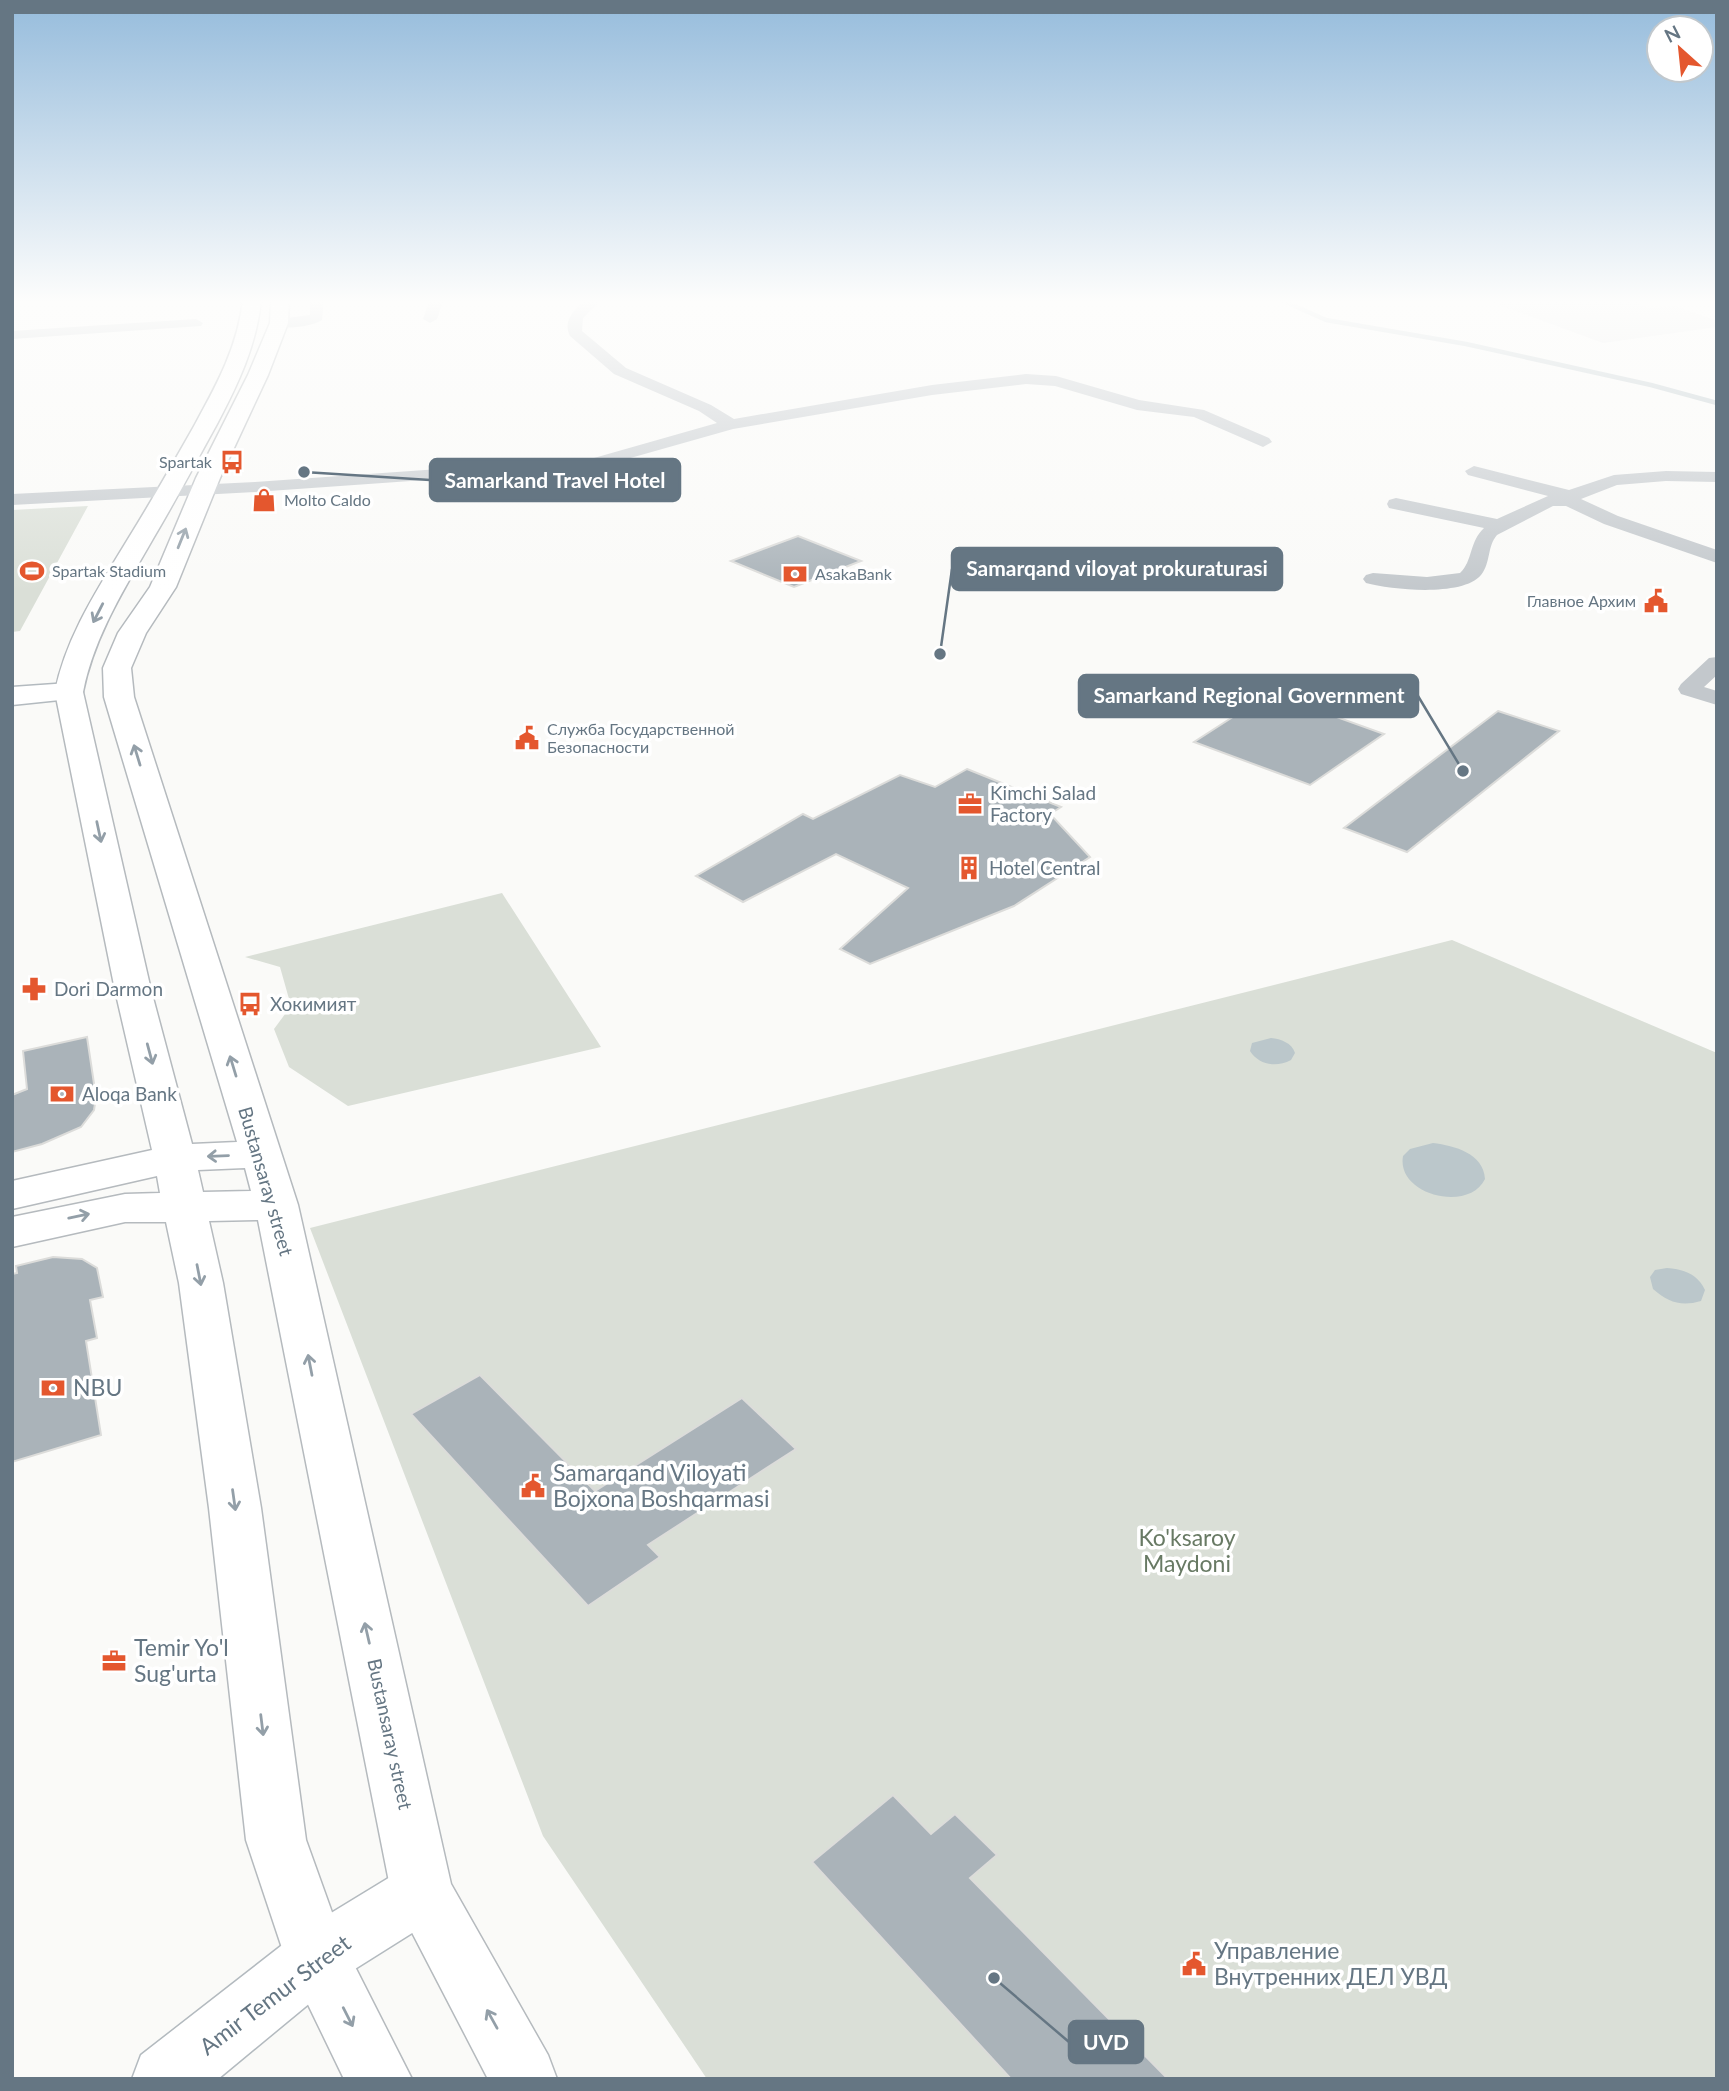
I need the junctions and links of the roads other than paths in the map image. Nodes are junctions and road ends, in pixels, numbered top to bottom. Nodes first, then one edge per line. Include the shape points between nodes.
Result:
1 (219, 397) edge
2 (247, 397) edge
3 (679, 397) edge
4 (893, 397) edge
5 (1109, 397) edge
6 (731, 424) junction
7 (1263, 442) dead end
8 (1474, 471) dead end
9 (1717, 477) edge
10 (202, 490) junction
11 (157, 492) junction
12 (1570, 498) junction
13 (12, 500) edge
14 (1396, 504) dead end
15 (1499, 525) junction
16 (1717, 557) edge
17 (1373, 579) dead end
18 (1717, 663) edge
19 (69, 692) junction
20 (12, 696) edge
21 (1717, 698) edge
22 (260, 1154) junction
23 (175, 1158) junction
24 (12, 1195) edge
25 (277, 1205) junction
26 (186, 1208) junction
27 (12, 1232) edge
28 (422, 1892) junction
29 (317, 1957) junction
30 (165, 2079) edge
31 (379, 2079) edge
32 (524, 2079) edge

1 - 11 main road
2 - 10 main road, Bustansaray street
3 - 6 street
4 - 6 street
5 - 7 street via 1198,412
6 - 10 street via 595,463
8 - 12 street
9 - 12 street via 1614,480
10 - 11 street
22 -> 10 main road, Bustansaray street via 119,697 117,668 132,634 163,587
11 - 13 street
11 -> 19 main road via 86,636
12 - 15 street via 1549,501
12 - 16 street via 1611,520
14 - 15 street
15 - 17 street via 1482,537 1473,572 1462,580
18 - 21 street via 1689,690
19 - 20 main road
19 -> 23 main road via 133,990
22 -> 23 main road
22 - 25 main road, Bustansaray street
23 - 24 main road
23 - 26 main road
25 - 26 main road
28 -> 25 main road, Bustansaray street
27 -> 26 main road via 125,1208
26 -> 29 main road via 235,1508 276,1840
28 - 29 main road, Amir Temur Street
32 -> 28 main road, Bustansaray street
29 - 30 main road, Amir Temur Street
29 -> 31 main road

